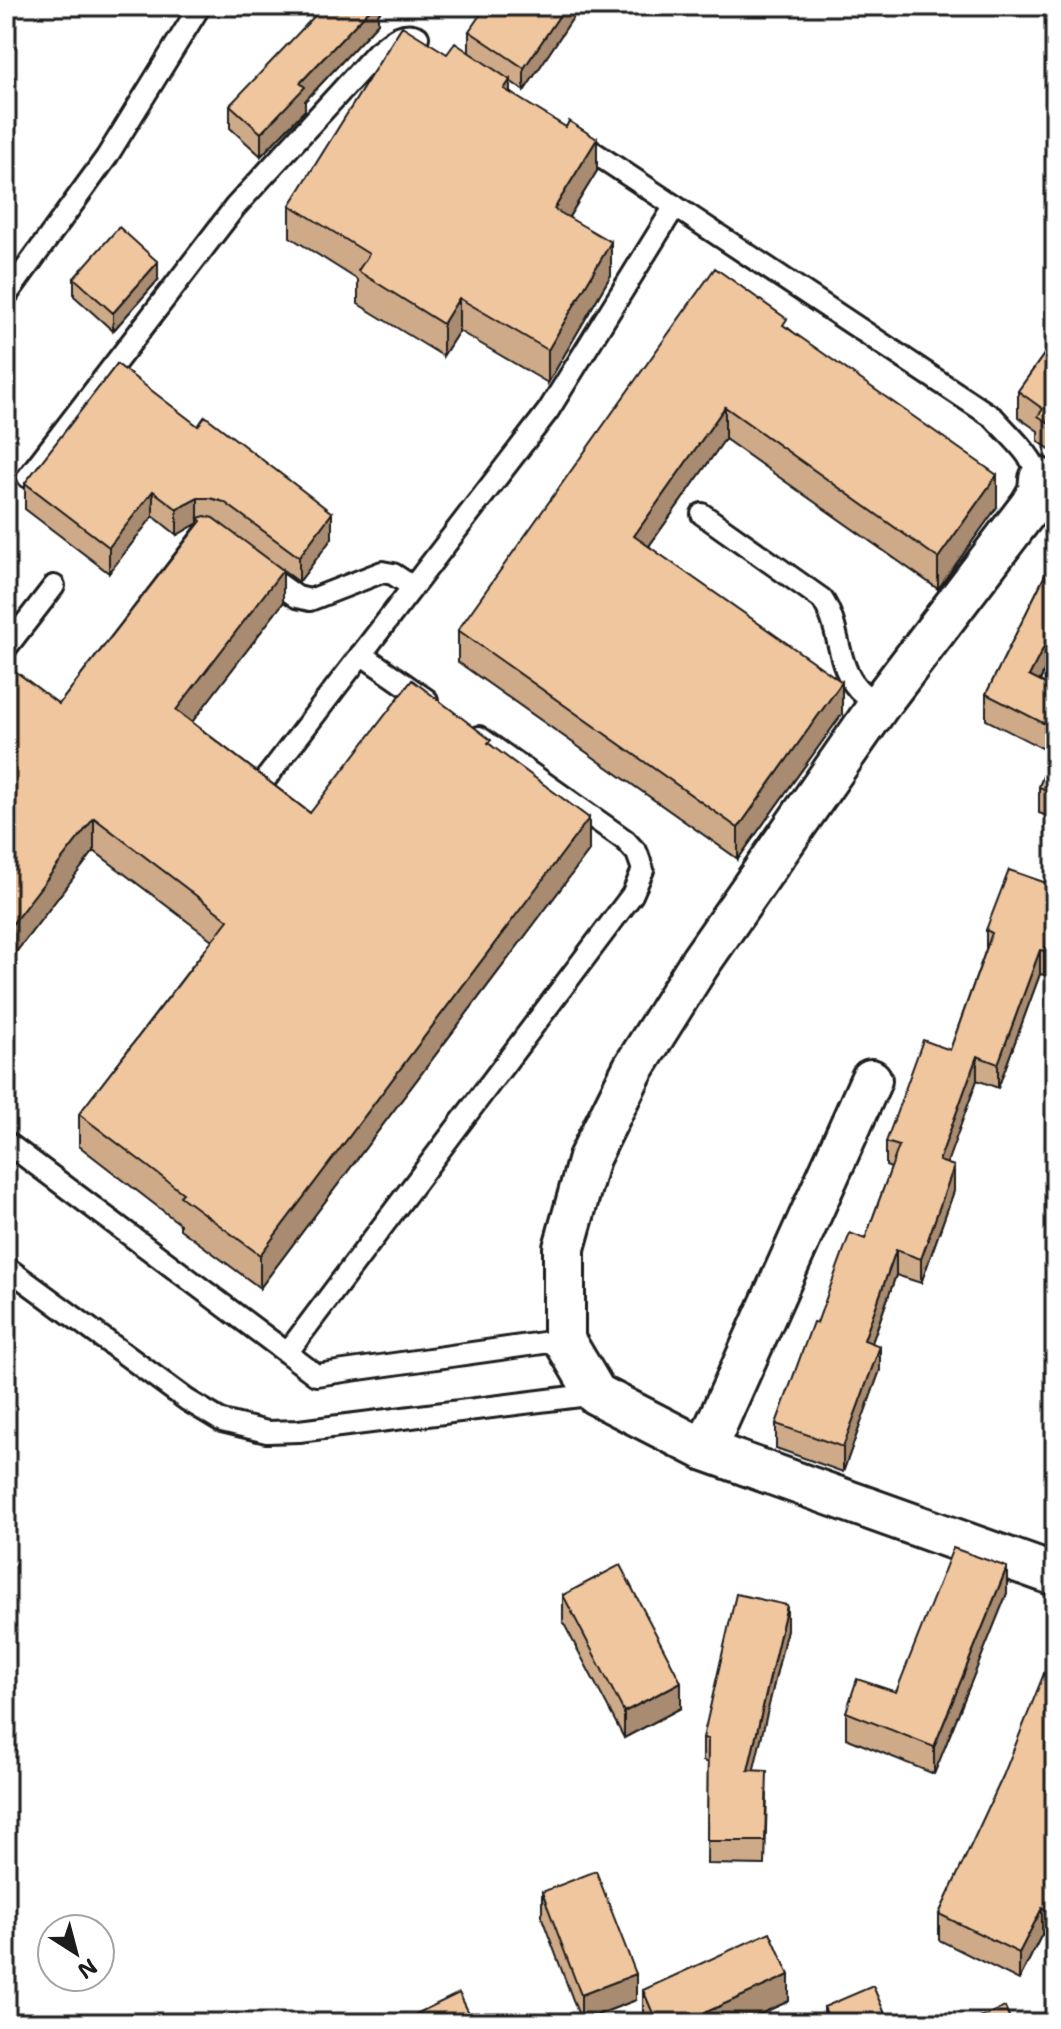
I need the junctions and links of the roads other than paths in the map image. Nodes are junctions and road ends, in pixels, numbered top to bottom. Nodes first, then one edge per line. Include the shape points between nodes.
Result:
1 (200, 6) edge
2 (440, 50) edge
3 (557, 128) edge
4 (675, 206) junction
5 (6, 296) edge
6 (28, 477) edge
7 (1040, 479) joint
8 (702, 514) dead end
9 (251, 563) edge
10 (54, 586) dead end
11 (413, 587) junction
12 (6, 648) edge
13 (361, 654) junction
14 (879, 705) junction
15 (264, 781) edge
16 (871, 1080) dead end
17 (6, 1142) edge
18 (6, 1267) edge
19 (564, 1340) junction
20 (287, 1353) junction
21 (596, 1394) junction
22 (705, 1450) junction
23 (1055, 1575) edge

1 - 5 lane via 106,158
2 - 6 lane via 412,34 396,37 377,52 235,207
3 - 4 lane
4 - 7 lane via 994,418 1030,458
4 - 11 lane via 548,411
7 - 14 street via 1031,505
8 - 14 lane via 822,599 832,614 850,677
9 - 11 lane via 297,597 310,600 382,572
10 - 12 lane
11 - 13 lane
13 - 15 lane
13 - 20 lane via 625,840 643,870 632,895
14 - 19 street via 699,964 633,1069 595,1145 564,1248
16 - 22 street
17 - 20 lane
18 - 21 lane via 187,1400 222,1421 267,1432
19 - 20 lane via 316,1375
19 - 21 street
21 - 22 street
22 - 23 street

